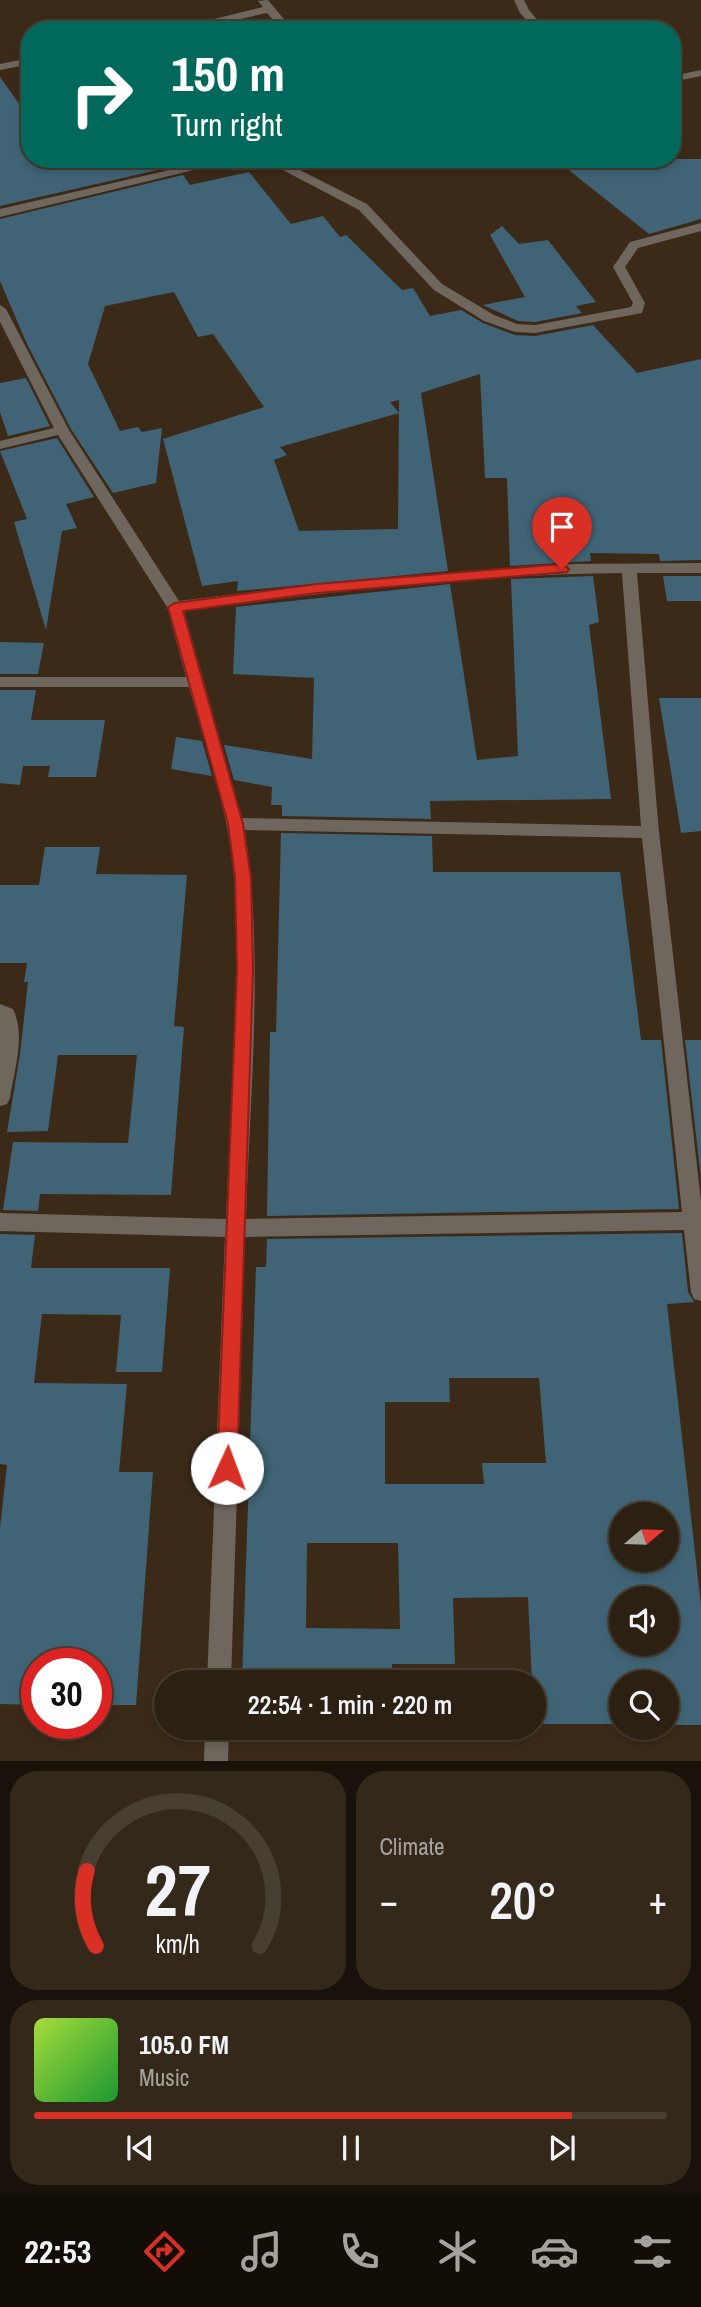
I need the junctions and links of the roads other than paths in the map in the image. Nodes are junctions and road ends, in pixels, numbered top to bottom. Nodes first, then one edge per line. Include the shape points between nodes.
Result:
1 (519, 0) edge
2 (266, 4) edge
3 (206, 21) edge
4 (280, 21) edge
5 (533, 21) edge
6 (21, 63) edge
7 (0, 67) edge
8 (701, 73) edge
9 (681, 77) edge
10 (194, 168) edge
11 (286, 168) edge
12 (0, 213) edge
13 (701, 227) edge
14 (0, 309) edge
15 (62, 430) junction
16 (0, 445) edge
17 (701, 568) edge
18 (629, 569) junction
19 (175, 607) junction
20 (0, 682) edge
21 (194, 682) junction
22 (235, 824) junction
23 (650, 832) junction
24 (0, 1010) edge
25 (0, 1098) edge
26 (692, 1221) junction
27 (0, 1222) edge
28 (236, 1228) junction
29 (701, 1292) edge
30 (219, 1670) edge
31 (217, 1740) edge
32 (216, 1761) edge

1 - 5 street
2 - 3 street
2 - 4 street
6 - 7 street
8 - 9 street
10 - 12 street
11 - 13 street via 363,207 438,287 515,328 535,330 637,310 639,303 619,268 634,244
14 - 15 street
15 - 16 street
15 - 19 street
17 - 18 street
18 - 19 street via 562,569 317,589
18 - 23 street
19 - 21 street
20 - 21 street
21 - 22 street
22 - 23 street
22 - 28 street via 243,878 245,969
23 - 26 street
24 - 25 street via 6,1014 9,1049
26 - 28 street
26 - 29 street
27 - 28 street
28 - 30 street
31 - 32 street

